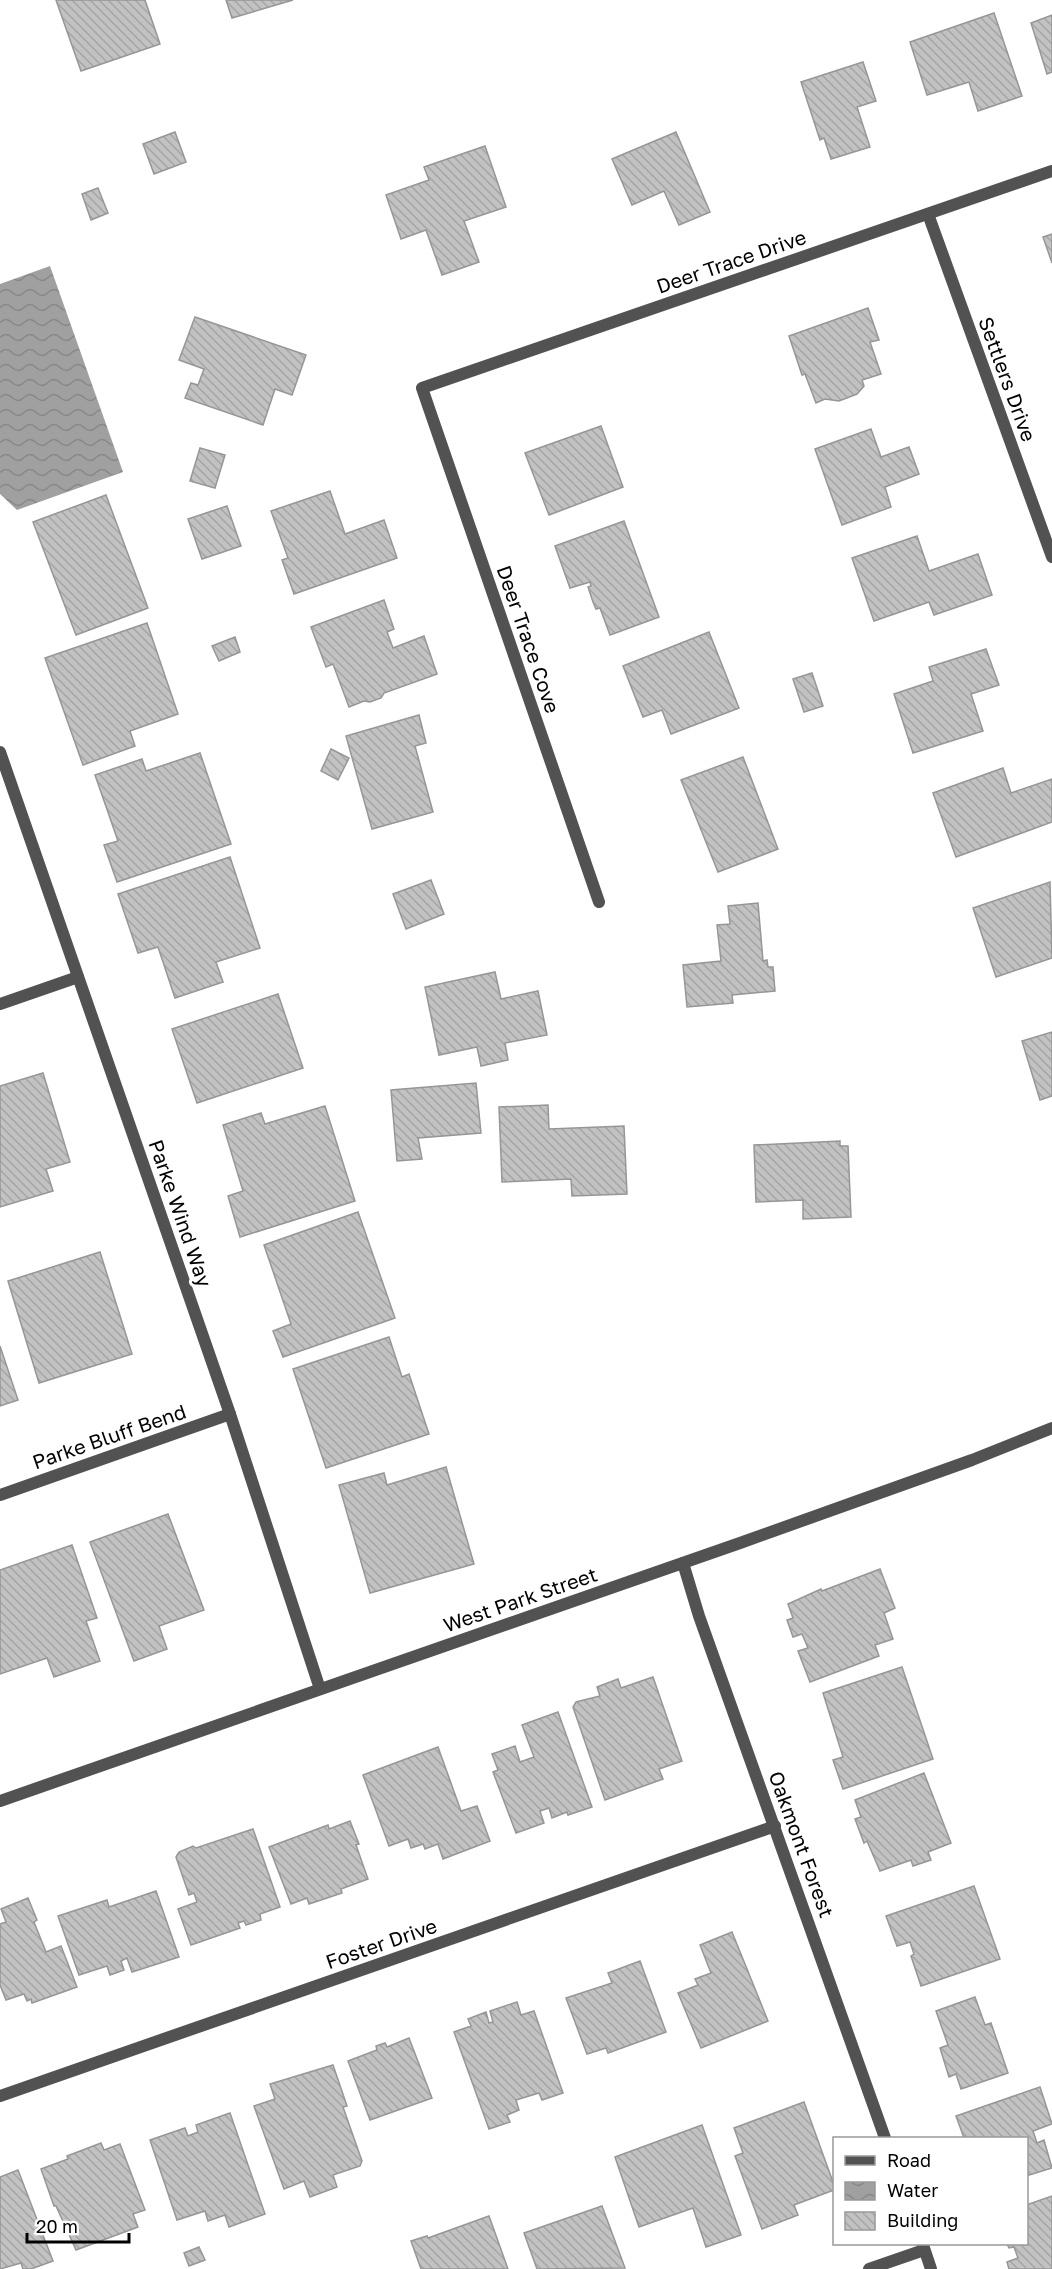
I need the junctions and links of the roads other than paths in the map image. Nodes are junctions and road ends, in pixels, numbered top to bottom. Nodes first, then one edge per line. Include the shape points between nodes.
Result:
1 (1052, 171) edge
2 (928, 214) junction
3 (422, 388) joint
4 (1052, 558) edge
5 (0, 752) edge
6 (599, 902) dead end
7 (78, 976) junction
8 (0, 1004) edge
9 (230, 1413) junction
10 (1052, 1428) edge
11 (0, 1495) edge
12 (683, 1563) junction
13 (320, 1689) junction
14 (0, 1802) edge
15 (775, 1826) junction
16 (0, 2096) edge
17 (884, 2137) edge
18 (923, 2247) edge
19 (869, 2269) edge
20 (931, 2269) edge

1 - 2 street, Deer Trace Drive
2 - 3 street, Deer Trace Drive
2 - 4 street, Settlers Drive
3 - 6 street, Deer Trace Cove
5 - 7 street, Parke Wind Way
7 - 8 street
7 - 9 street, Parke Wind Way
9 - 11 street, Parke Bluff Bend
9 - 13 street, Parke Wind Way
10 - 12 street, West Park Street
12 - 13 street, West Park Street
12 - 15 street, Oakmont Forest
13 - 14 street, West Park Street
15 - 16 street, Foster Drive
15 - 17 street, Oakmont Forest
18 - 19 street
18 - 20 street

